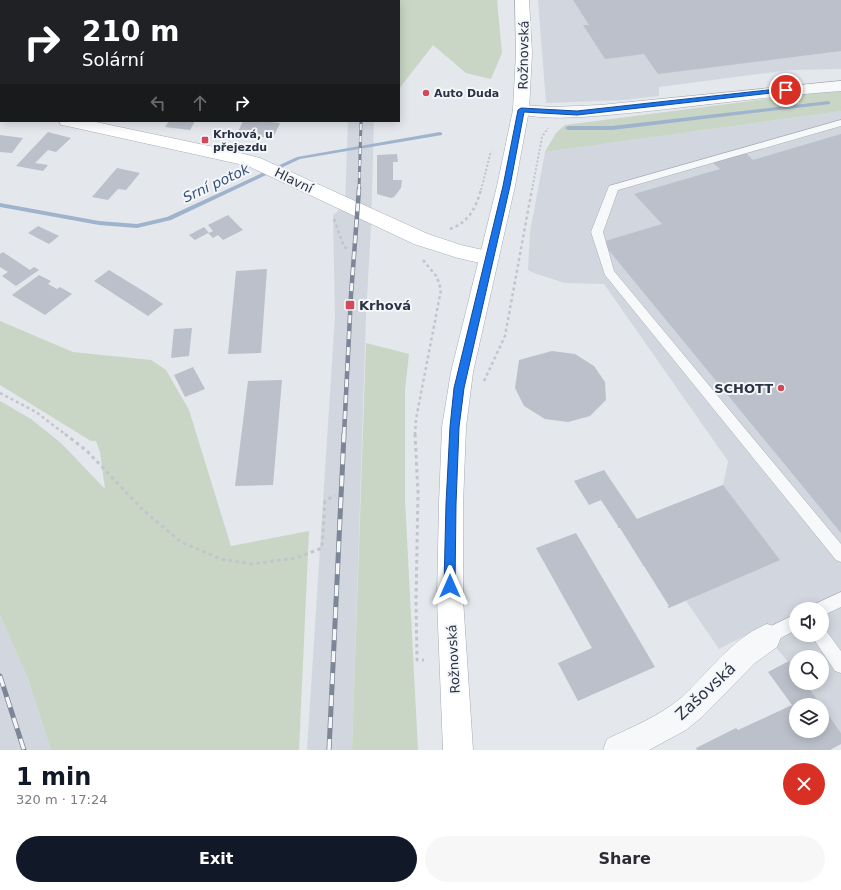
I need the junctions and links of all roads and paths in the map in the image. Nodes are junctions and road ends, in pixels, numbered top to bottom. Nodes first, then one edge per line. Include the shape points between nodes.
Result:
1 (522, 0) edge
2 (841, 86) edge
3 (521, 110) junction
4 (72, 122) edge
5 (841, 123) edge
6 (552, 124) dead end
7 (492, 147) dead end
8 (333, 215) dead end
9 (445, 230) dead end
10 (349, 250) dead end
11 (489, 258) junction
12 (422, 259) dead end
13 (484, 382) dead end
14 (0, 393) edge
15 (335, 495) dead end
16 (841, 555) edge
17 (841, 599) edge
18 (829, 605) edge
19 (789, 626) edge
20 (767, 637) joint
21 (824, 642) edge
22 (424, 660) dead end
23 (841, 665) edge
24 (458, 750) edge
25 (618, 750) edge

1 - 3 main road, Rožnovská via 524,53
2 - 3 street via 801,88 577,113
3 - 11 main road, Rožnovská via 508,180
4 - 11 main road, Hlavní via 228,154 270,169 421,239 452,250
5 - 16 lane via 613,188 597,232 609,272
6 - 13 path via 542,137 505,336
7 - 9 path via 478,200 469,218 458,226
8 - 10 path via 344,247
11 - 24 main road, Rožnovská via 460,383 454,427 450,599
12 - 22 path via 437,277 441,290 416,419 417,660
14 - 15 path via 36,412 87,450 142,509 180,542 221,559 252,564 296,558 322,548 325,501
17 - 18 lane
19 - 20 lane
20 - 25 street, Zašovská via 745,653 676,720
21 - 23 lane

